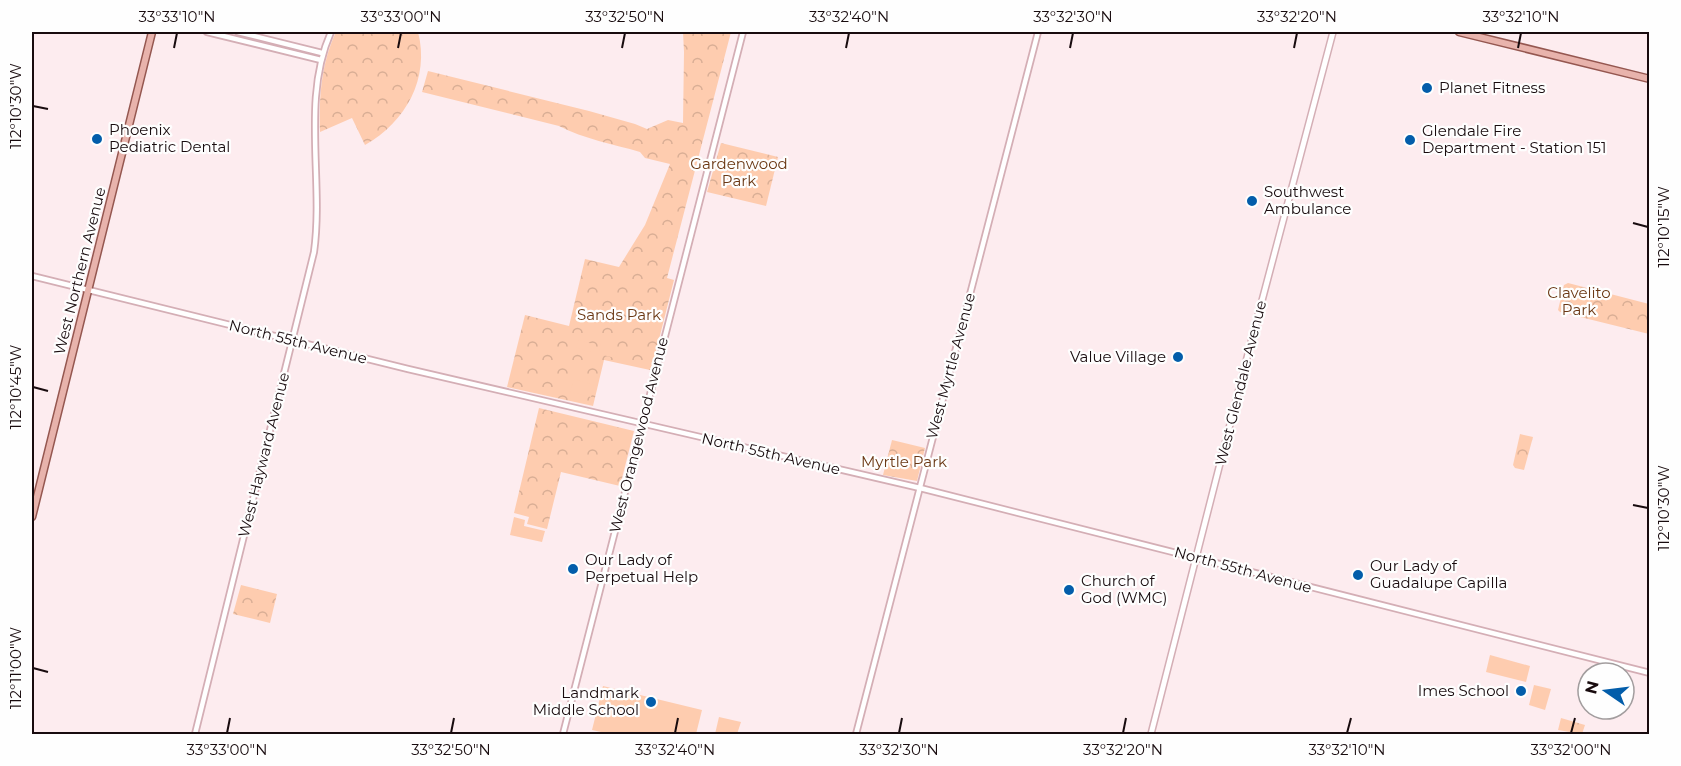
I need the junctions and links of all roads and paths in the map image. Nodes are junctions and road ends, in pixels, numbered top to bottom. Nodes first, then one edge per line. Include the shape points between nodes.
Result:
1 (152, 32) edge
2 (207, 32) edge
3 (238, 32) edge
4 (331, 32) edge
5 (743, 32) edge
6 (1038, 32) edge
7 (1334, 32) edge
8 (1459, 32) edge
9 (322, 53) junction
10 (321, 60) junction
11 (1650, 80) edge
12 (32, 276) edge
13 (88, 289) junction
14 (293, 341) junction
15 (641, 424) junction
16 (920, 488) junction
17 (32, 517) edge
18 (1196, 557) junction
19 (1650, 673) edge
20 (195, 735) edge
21 (563, 735) edge
22 (856, 735) edge
23 (1151, 735) edge

1 - 13 main road, West Northern Avenue
2 - 10 street
3 - 9 street
4 - 9 street, West Hayward Avenue
5 - 15 street, West Orangewood Avenue
6 - 16 street, West Myrtle Avenue
7 - 18 main road, West Glendale Avenue
8 - 11 main road
9 - 10 street, West Hayward Avenue
10 - 14 street, West Hayward Avenue via 316,99 317,227
12 - 13 street, North 55th Avenue
13 - 14 street, North 55th Avenue
13 - 17 main road, West Northern Avenue
14 - 15 street, North 55th Avenue
14 - 20 street, West Hayward Avenue
15 - 16 street, North 55th Avenue
15 - 21 street, West Orangewood Avenue
16 - 18 street, North 55th Avenue
16 - 22 street, West Myrtle Avenue
18 - 19 street, North 55th Avenue
18 - 23 main road, West Glendale Avenue

